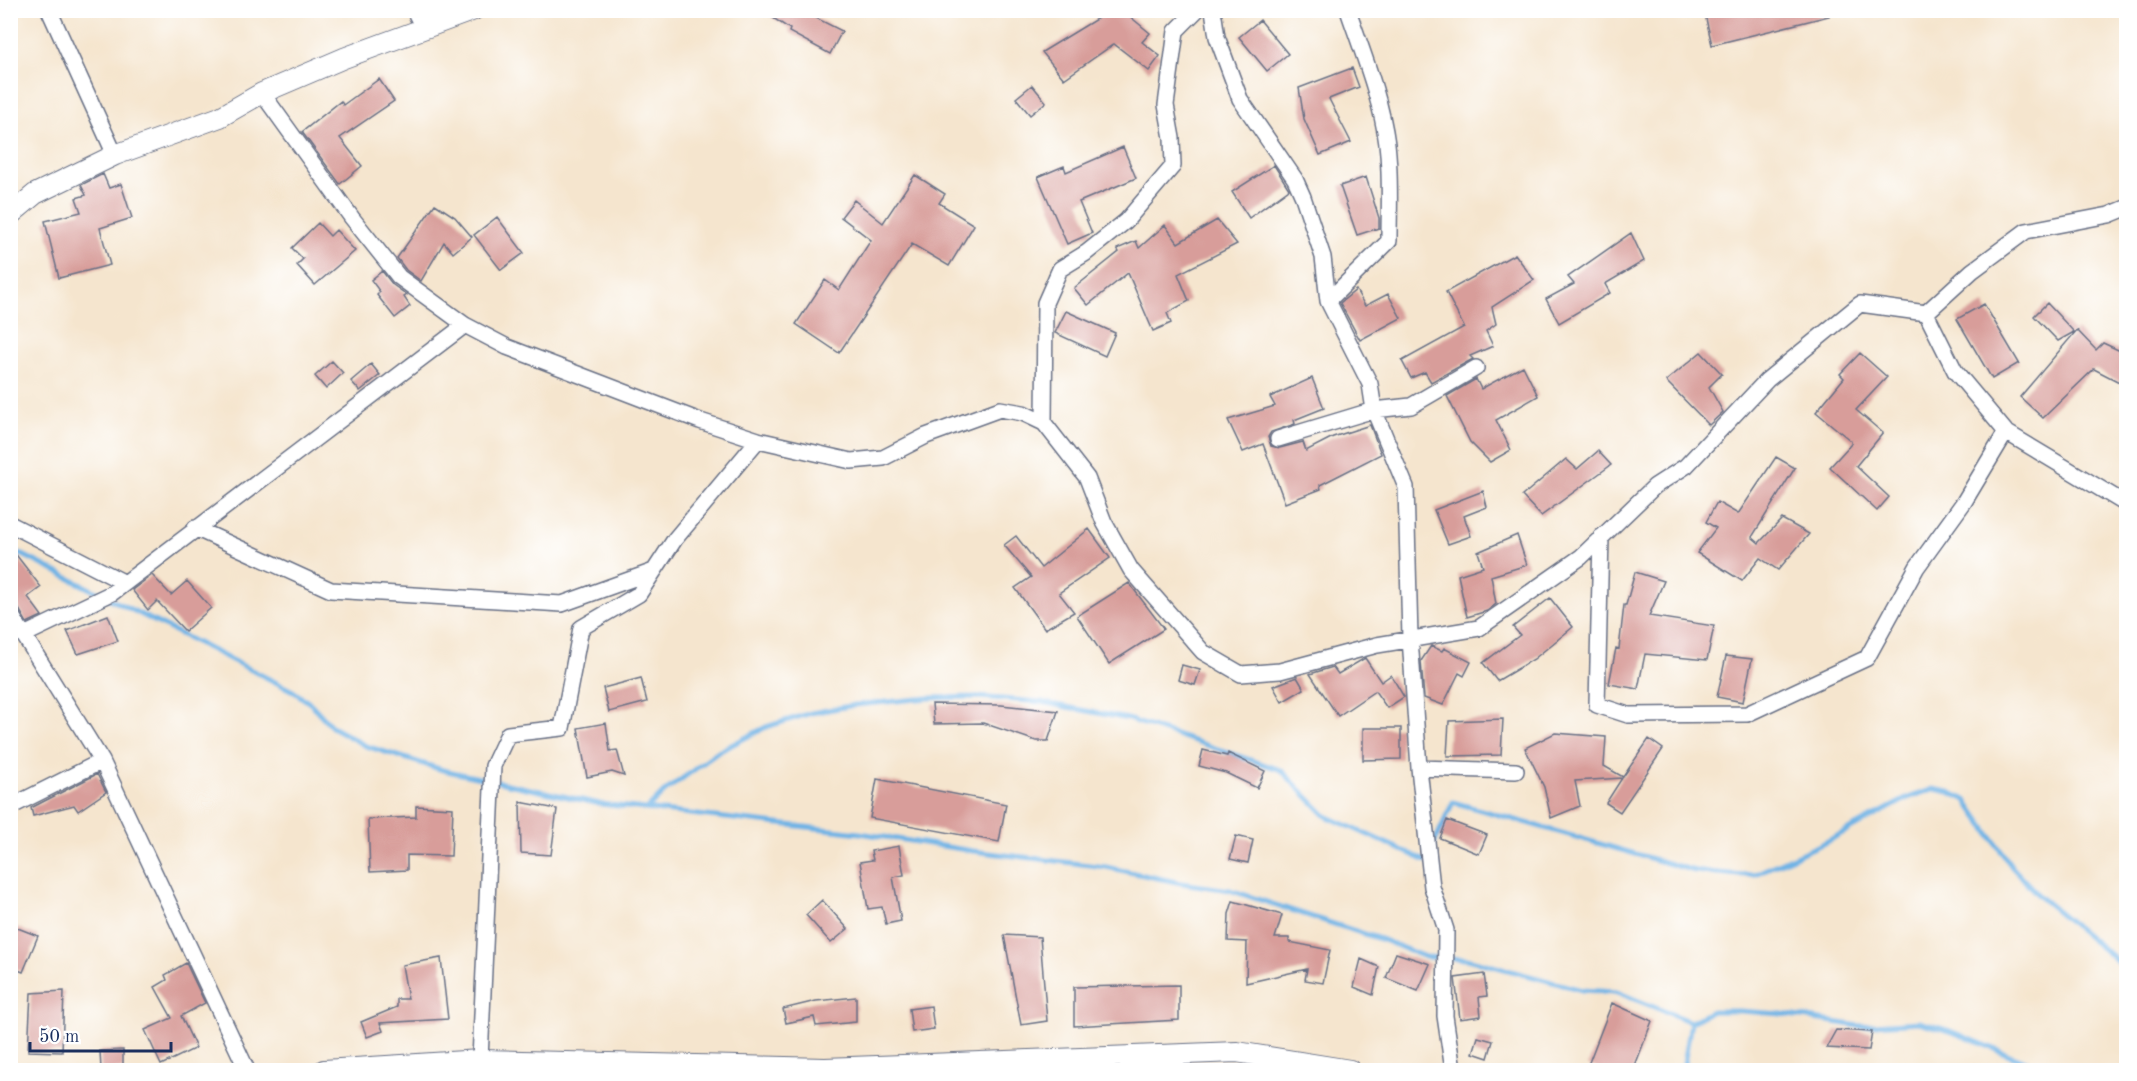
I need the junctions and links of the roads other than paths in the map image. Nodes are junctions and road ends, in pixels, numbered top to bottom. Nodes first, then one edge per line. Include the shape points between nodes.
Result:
1 (49, 10) edge
2 (414, 10) edge
3 (474, 10) edge
4 (1197, 10) edge
5 (1213, 10) edge
6 (1348, 10) edge
7 (424, 30) junction
8 (262, 93) junction
9 (116, 155) junction
10 (2127, 208) edge
11 (10, 215) edge
12 (1328, 301) junction
13 (1926, 313) junction
14 (465, 325) junction
15 (1476, 368) dead end
16 (1374, 410) junction
17 (1044, 423) junction
18 (2006, 432) junction
19 (1278, 439) dead end
20 (758, 440) junction
21 (2127, 504) edge
22 (10, 524) edge
23 (195, 528) junction
24 (1601, 537) junction
25 (651, 572) junction
26 (117, 588) junction
27 (10, 613) edge
28 (24, 635) junction
29 (1410, 638) junction
30 (102, 761) junction
31 (1419, 768) junction
32 (1516, 771) dead end
33 (10, 807) edge
34 (480, 1059) junction
35 (247, 1071) edge
36 (324, 1071) edge
37 (1350, 1071) edge
38 (1453, 1071) edge

1 - 9 street
2 - 7 street
3 - 7 street
4 - 17 street via 1176,32 1166,105 1173,166 1126,221 1086,254 1060,269 1045,303
5 - 12 street via 1217,37 1240,99 1295,179 1303,197 1323,257
6 - 12 street via 1375,88 1387,142 1389,241
7 - 8 street
8 - 9 street via 220,117
8 - 14 street via 399,277
9 - 11 street via 35,194
10 - 13 street via 2026,231 1972,271
12 - 16 street via 1370,384
13 - 18 street via 1955,370
13 - 24 street via 1860,304 1767,380 1686,466 1655,486
14 - 20 street via 507,347
14 - 23 street
15 - 16 street via 1411,406
16 - 19 street
16 - 29 street via 1406,487
17 - 20 street via 1000,409 926,436 883,458 851,461
17 - 29 street via 1088,478 1104,522 1131,570 1203,652 1241,674 1280,671
18 - 21 street
18 - 24 street via 1964,502 1917,567 1867,658 1747,714 1628,715 1596,705
20 - 25 street
22 - 26 street
23 - 25 street via 332,590 562,604
23 - 26 street
24 - 29 street via 1544,585 1479,628
25 - 34 street via 639,594 581,628 562,728 508,734 493,768
26 - 28 street
27 - 28 street
28 - 30 street
29 - 31 street
30 - 33 street
30 - 35 street
31 - 32 street
31 - 38 street via 1432,887 1448,946 1445,1016
34 - 36 street
34 - 37 street via 825,1068 1237,1052

